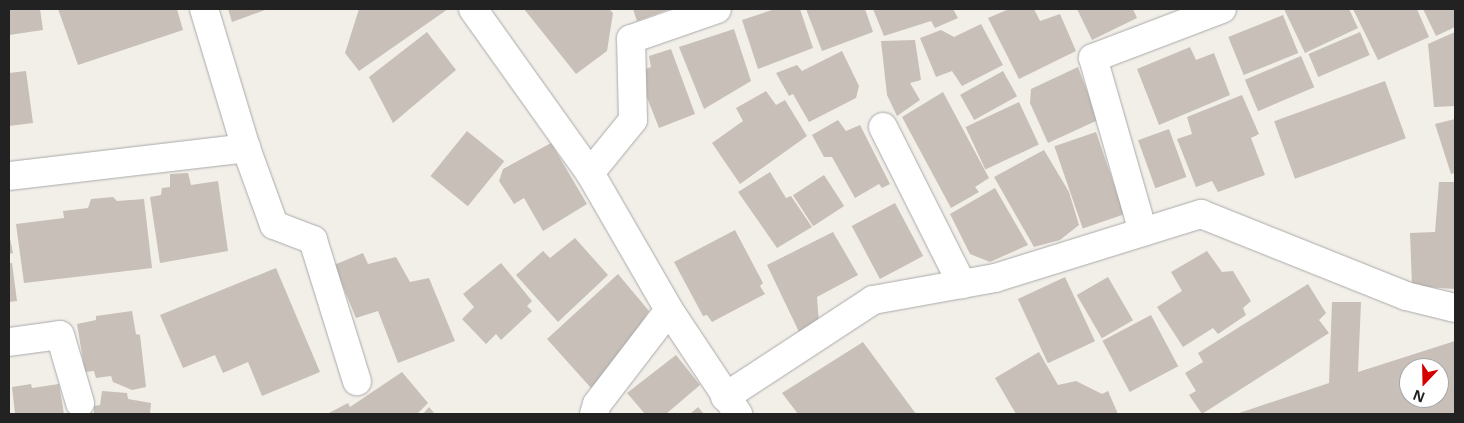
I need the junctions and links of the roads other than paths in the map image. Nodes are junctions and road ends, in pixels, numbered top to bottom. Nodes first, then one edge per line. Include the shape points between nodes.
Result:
1 (204, 9) edge
2 (473, 9) edge
3 (717, 9) edge
4 (1222, 9) edge
5 (883, 127) dead end
6 (246, 148) junction
7 (590, 173) junction
8 (9, 176) edge
9 (1143, 232) junction
10 (962, 284) junction
11 (1455, 308) edge
12 (668, 310) junction
13 (9, 342) edge
14 (357, 380) dead end
15 (80, 403) dead end
16 (732, 406) edge
17 (594, 414) edge

1 - 6 street
2 - 7 street
3 - 7 street via 631,39 633,120
4 - 9 street via 1093,58
5 - 10 street
6 - 8 street
6 - 14 street via 274,225 313,240
7 - 12 street
9 - 10 street via 995,278
9 - 11 street via 1201,214 1406,296
10 - 16 street via 873,300
12 - 16 street
12 - 17 street via 597,404
13 - 15 street via 60,335

